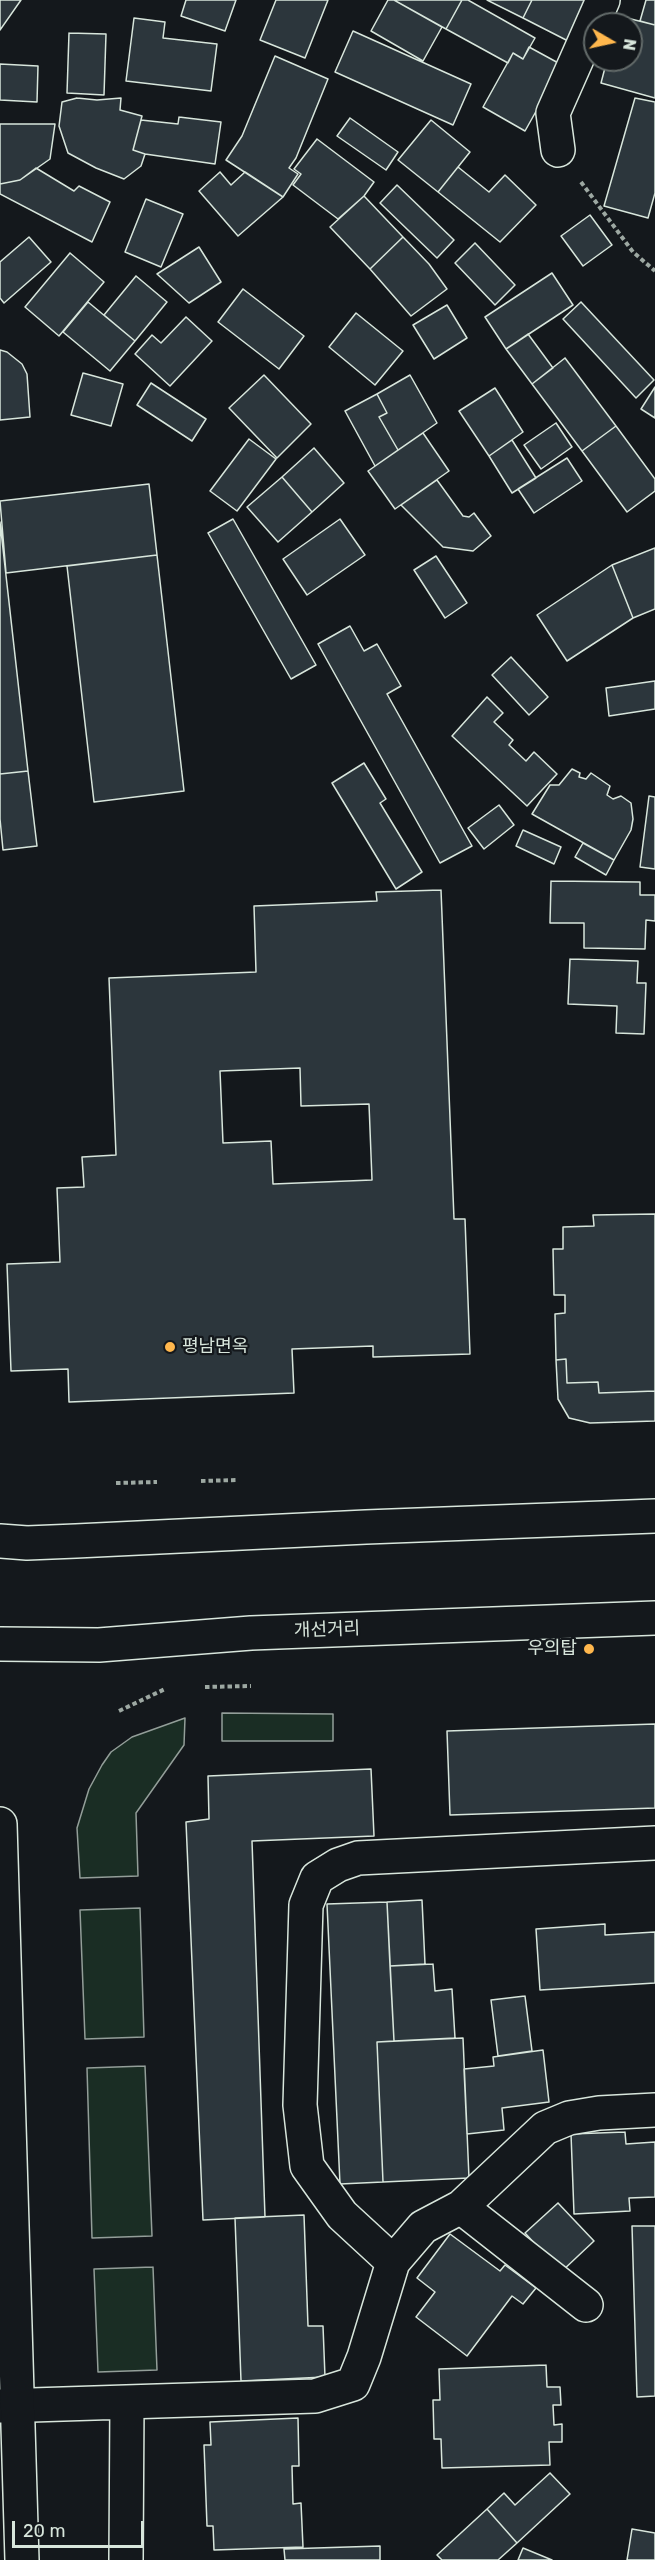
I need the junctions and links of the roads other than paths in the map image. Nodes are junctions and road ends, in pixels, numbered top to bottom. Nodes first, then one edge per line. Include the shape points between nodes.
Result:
1 (603, 0) edge
2 (558, 150) road end
3 (655, 1516) edge
4 (0, 1541) edge
5 (655, 1618) edge
6 (0, 1644) edge
7 (0, 1824) edge
8 (655, 1843) edge
9 (655, 2110) edge
10 (461, 2207) junction
11 (393, 2262) junction
12 (586, 2305) dead end
13 (127, 2402) junction
14 (9, 2405) edge
15 (22, 2560) edge
16 (126, 2560) edge

1 - 2 main road via 553,112
3 - 4 main road via 27,1543
5 - 6 main road, 개선거리 via 251,1632 99,1645
7 - 14 main road
8 - 11 main road via 357,1858 338,1864 317,1878 306,1905 300,2104 307,2166 342,2214
9 - 10 main road via 579,2116 545,2128
10 - 11 main road via 423,2228
10 - 12 main road
11 - 13 main road via 353,2384 315,2396
13 - 14 main road
13 - 16 main road
14 - 15 main road

